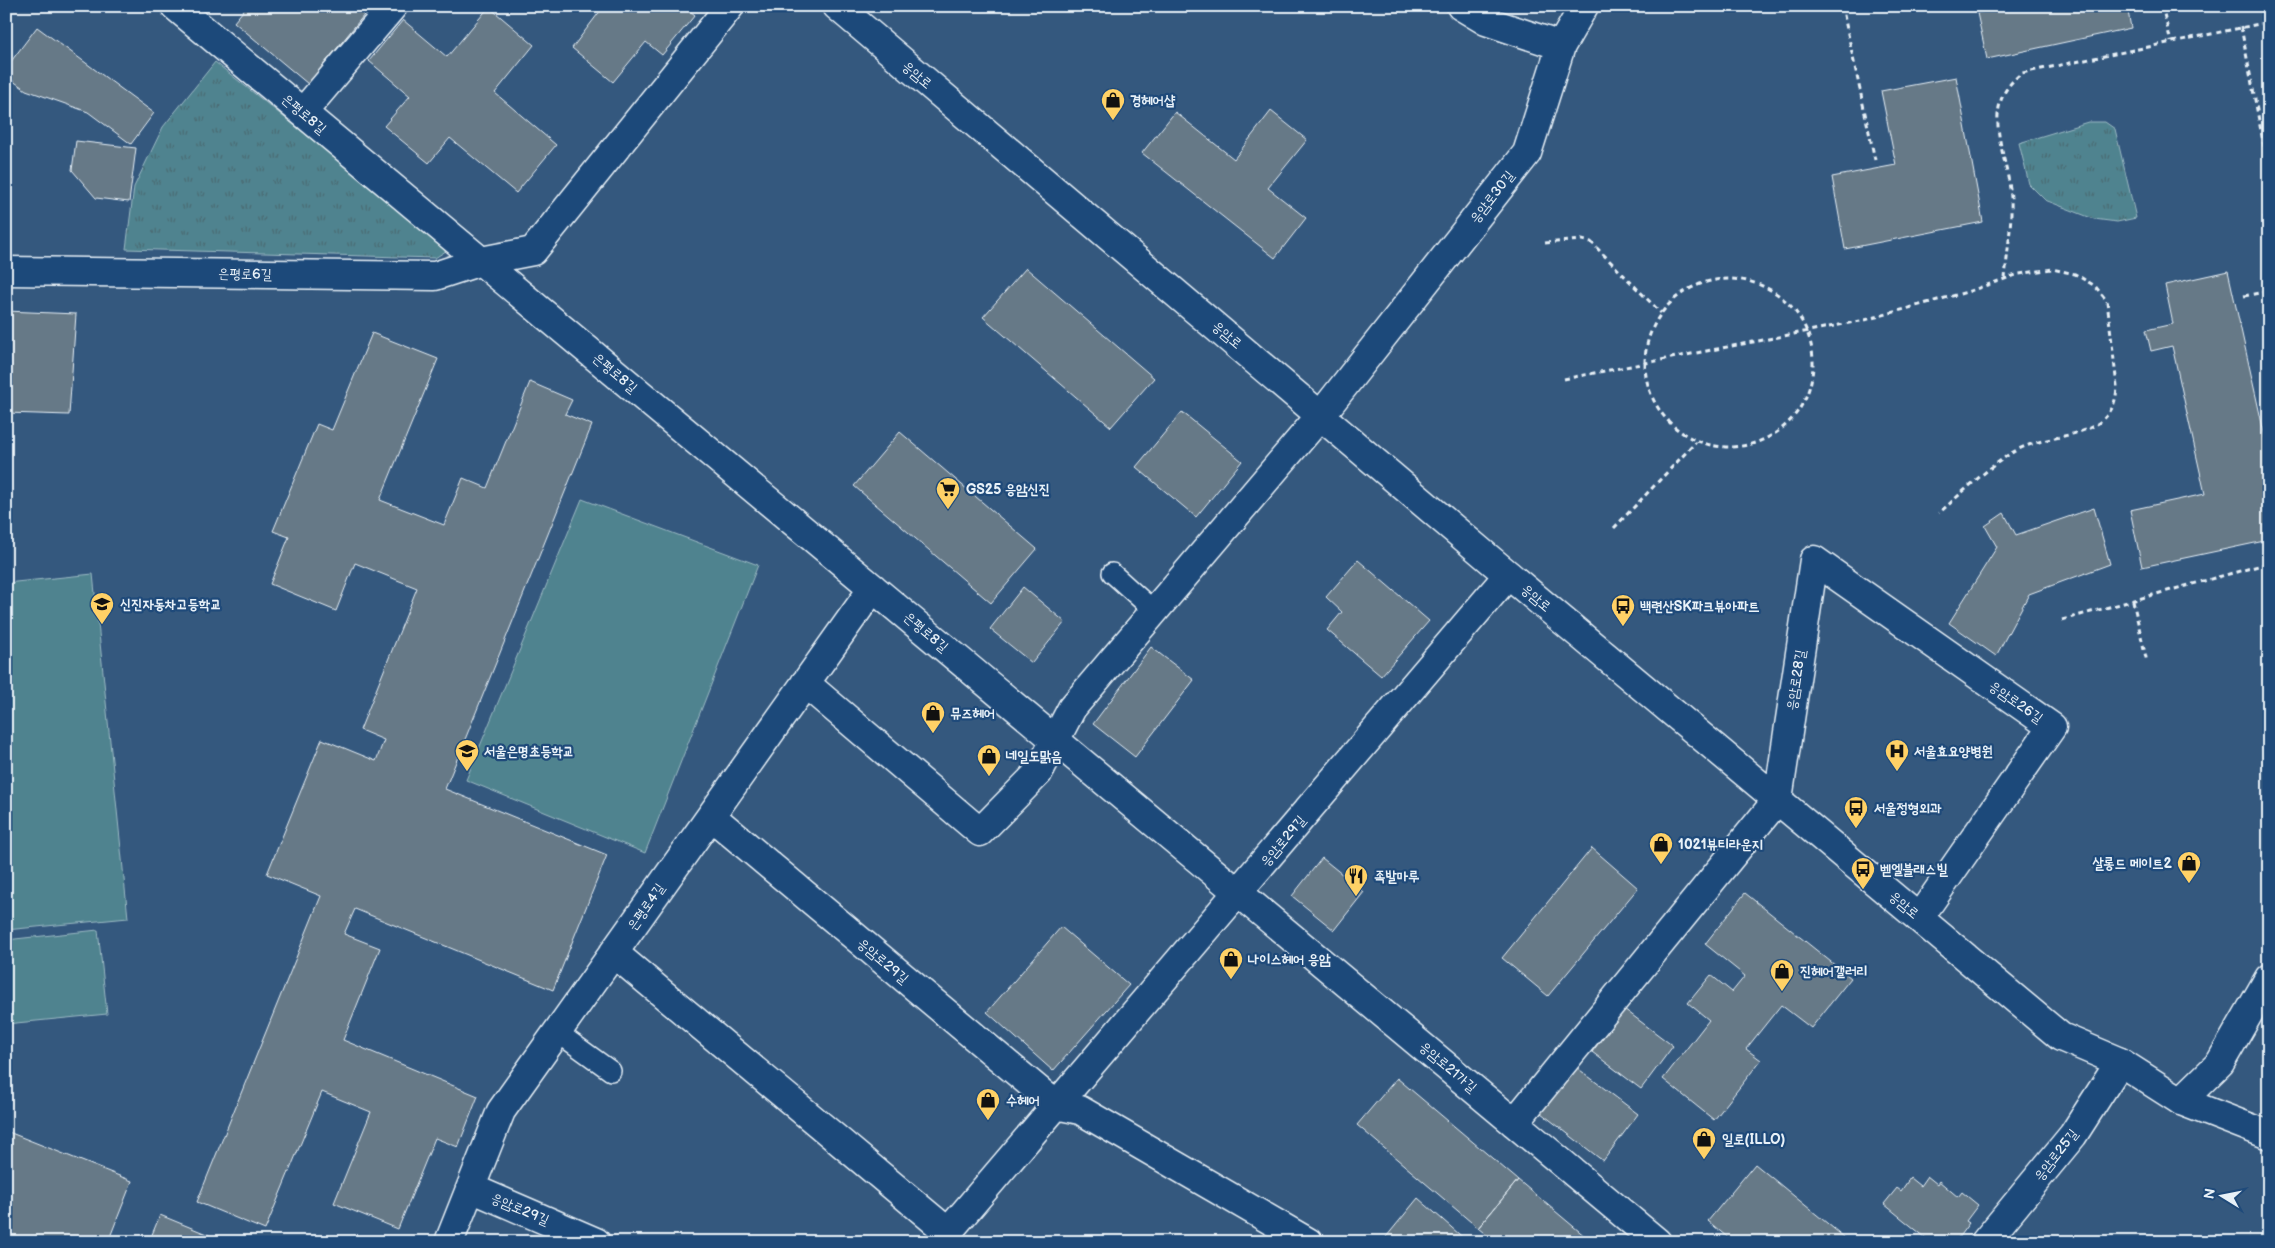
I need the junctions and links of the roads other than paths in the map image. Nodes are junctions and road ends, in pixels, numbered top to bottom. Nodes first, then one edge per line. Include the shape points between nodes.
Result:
1 (175, 6) edge
2 (393, 6) edge
3 (730, 6) edge
4 (837, 6) edge
5 (1460, 6) edge
6 (1584, 6) edge
7 (1561, 46) junction
8 (302, 112) junction
9 (481, 262) junction
10 (6, 271) edge
11 (1321, 414) junction
12 (1814, 560) joint
13 (1112, 573) dead end
14 (1508, 575) junction
15 (873, 588) junction
16 (1154, 611) junction
17 (805, 683) junction
18 (1055, 740) junction
19 (1778, 799) junction
20 (711, 816) junction
21 (1238, 893) junction
22 (1919, 918) junction
23 (614, 953) junction
24 (2269, 978) edge
25 (557, 1032) junction
26 (2120, 1062) junction
27 (611, 1071) dead end
28 (2181, 1101) junction
29 (1056, 1105) junction
30 (1514, 1123) junction
31 (2269, 1135) edge
32 (471, 1188) junction
33 (945, 1237) edge
34 (449, 1242) edge
35 (596, 1242) edge
36 (1308, 1242) edge
37 (1657, 1242) edge
38 (1985, 1242) edge

1 - 8 street, 은평로8길
2 - 8 street
3 - 9 street, 은평로6길 via 533,251
4 - 11 street, 응암로
5 - 7 street via 1486,21
6 - 7 street, 응암로30길
7 - 11 street, 응암로30길 via 1527,152
8 - 9 street, 은평로8길
9 - 10 street, 은평로6길 via 435,276
9 - 15 street, 은평로8길
11 - 14 street, 응암로
11 - 16 street, 응암로30길
12 - 19 street, 응암로28길
12 - 22 street, 응암로26길 via 2052,727
13 - 16 lane
14 - 19 street, 응암로
14 - 21 street, 응암로29길
15 - 17 street, 은평로4길
15 - 18 street, 은평로8길
16 - 18 street, 응암로30길 via 1072,708
17 - 18 street via 980,832 1038,773
17 - 20 street, 은평로4길
18 - 21 street, 은평로8길
19 - 22 street, 응암로
19 - 30 street
20 - 23 street, 은평로4길
20 - 29 street, 응암로29길
21 - 29 street, 응암로29길
21 - 30 street, 응암로21가길
22 - 26 street, 응암로 via 2061,1036
23 - 25 street, 은평로4길
23 - 33 street, 응암로29길
24 - 28 street via 2220,1063
25 - 27 lane
25 - 32 street, 은평로4길 via 501,1111
26 - 28 street, 응암로
26 - 38 street, 응암로25길 via 2073,1135
28 - 31 street, 응암로
29 - 33 street, 응암로29길
29 - 36 street, 응암로29길 via 1080,1110
30 - 37 street, 응암로21가길
32 - 34 street, 은평로4길
32 - 35 street, 응암로29길

